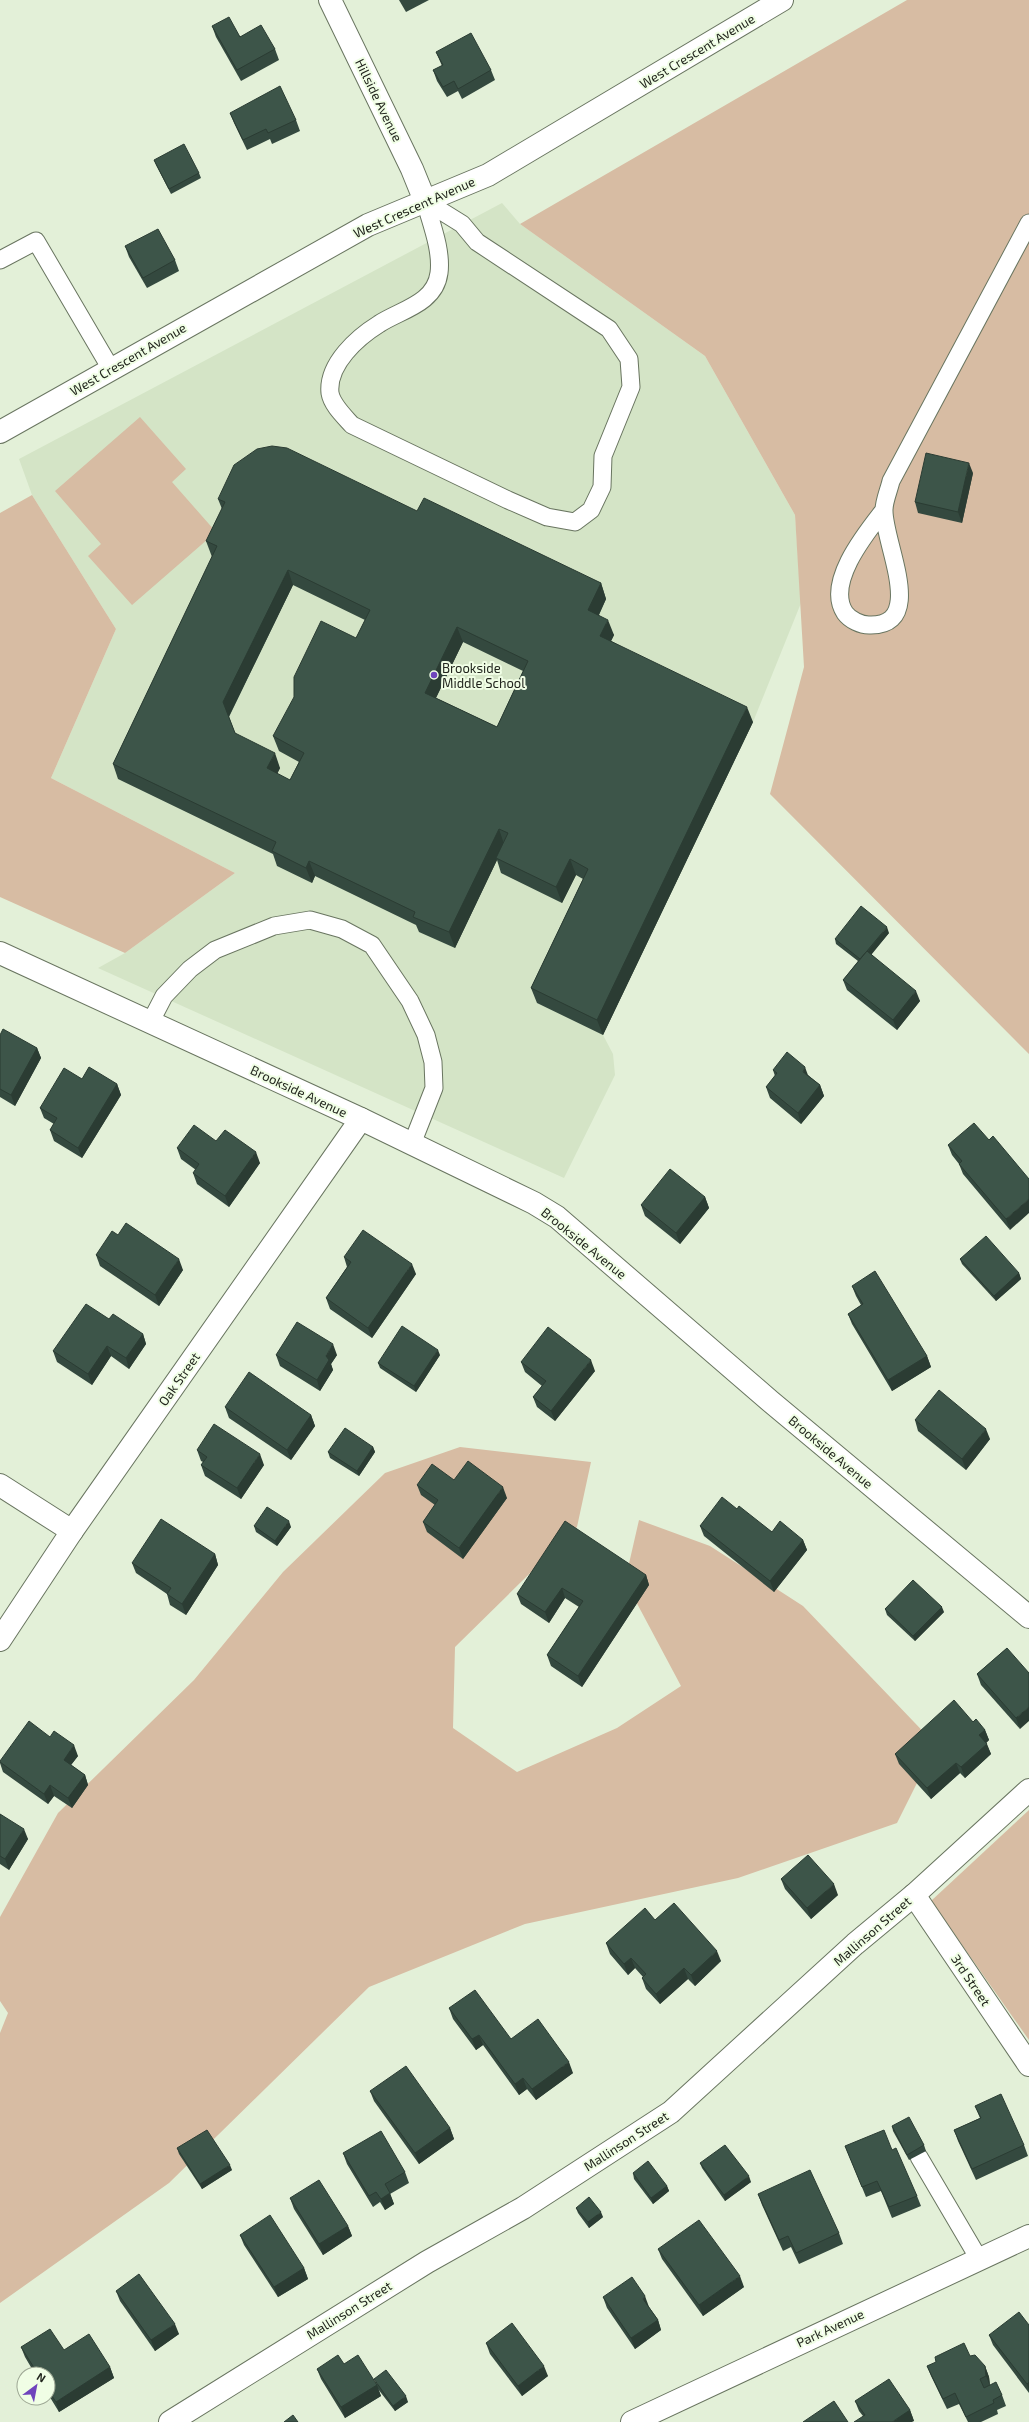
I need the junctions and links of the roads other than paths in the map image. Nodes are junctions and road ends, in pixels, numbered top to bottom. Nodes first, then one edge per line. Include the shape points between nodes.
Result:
1 (330, 0) edge
2 (782, 0) edge
3 (425, 201) junction
4 (1029, 223) edge
5 (0, 260) edge
6 (111, 369) junction
7 (0, 432) edge
8 (884, 510) junction
9 (0, 953) edge
10 (150, 1023) junction
11 (361, 1119) junction
12 (412, 1144) junction
13 (0, 1485) edge
14 (72, 1531) junction
15 (1029, 1617) edge
16 (0, 1640) edge
17 (1029, 1790) edge
18 (914, 1895) junction
19 (1029, 2065) edge
20 (919, 2157) edge
21 (1029, 2236) edge
22 (979, 2260) junction
23 (170, 2422) edge
24 (632, 2422) edge

1 - 3 street, Hillside Avenue
2 - 3 street, West Crescent Avenue via 488,175
3 - 3 lane via 438,252 439,274 430,292 413,307 380,323 351,344 335,369 330,392 338,410 352,425 508,500 547,517 576,522 591,510 602,487 603,456 631,387 629,359 609,329 483,246 462,224
3 - 6 street, West Crescent Avenue via 368,225
4 - 8 lane via 891,481
5 - 6 lane via 36,241
6 - 7 street, West Crescent Avenue
8 - 8 lane via 901,597 896,615 882,626 861,625 846,613 840,596 842,578 861,539
9 - 10 street, Brookside Avenue
10 - 11 street, Brookside Avenue
10 - 12 lane via 164,996 190,969 216,950 274,926 310,920 342,929 372,945 410,1001 426,1035 433,1062 434,1088
11 - 12 street, Brookside Avenue
11 - 14 street, Oak Street
12 - 15 street, Brookside Avenue via 534,1203 557,1217 770,1401
13 - 14 street
14 - 16 street, Oak Street
17 - 18 street, Mallinson Street
18 - 19 street, 3rd Street
18 - 23 street, Mallinson Street via 855,1944 671,2112 523,2208 420,2266
20 - 22 lane
21 - 22 street, Park Avenue
22 - 24 street, Park Avenue

